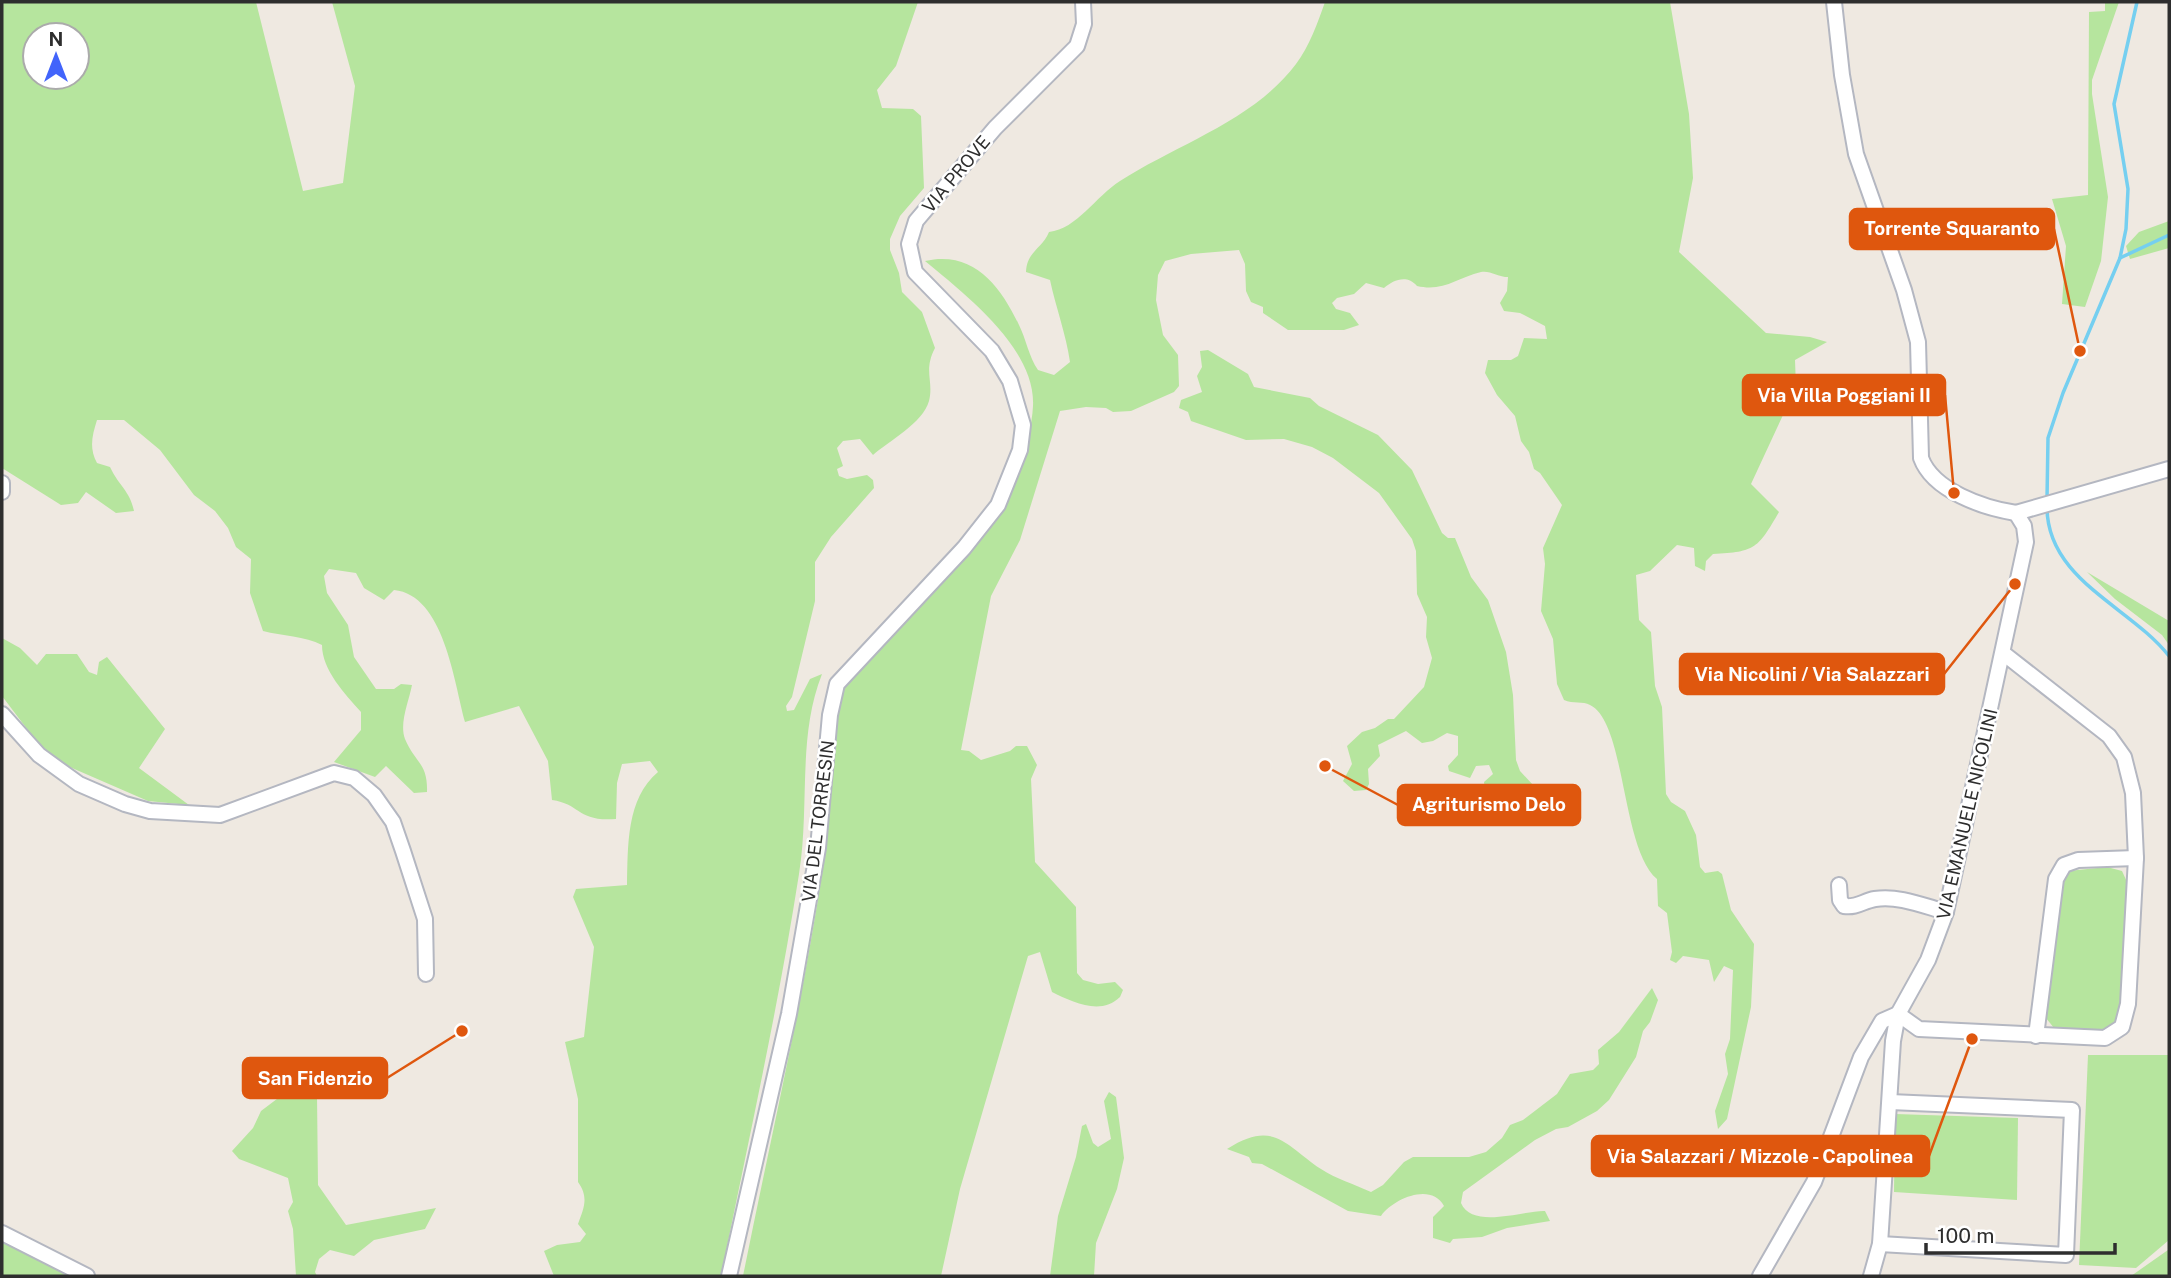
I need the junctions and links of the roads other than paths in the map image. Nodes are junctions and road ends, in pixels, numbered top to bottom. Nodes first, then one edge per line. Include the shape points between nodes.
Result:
1 (1083, 2) edge
2 (1835, 2) edge
3 (1023, 425) joint
4 (2169, 470) edge
5 (2, 483) edge
6 (2, 492) edge
7 (2020, 511) junction
8 (2004, 653) junction
9 (2, 714) edge
10 (2136, 858) junction
11 (1839, 885) dead end
12 (1946, 912) junction
13 (426, 974) dead end
14 (1898, 1014) junction
15 (2036, 1036) junction
16 (1890, 1102) junction
17 (2, 1233) edge
18 (1880, 1244) junction
19 (87, 1276) edge
20 (729, 1276) edge
21 (1760, 1276) edge
22 (1871, 1276) edge

1 - 3 street, VIA PROVE via 1084,24 1077,46 995,128 916,221 909,244 915,272 992,351 1010,381
2 - 7 street via 1856,154 1918,342 1921,458 1926,472 1966,498
3 - 20 street, VIA DEL TORRESIN via 1020,450 998,505 837,684 818,848 789,1014
4 - 7 street
5 - 6 street
7 - 8 street, VIA EMANUELE NICOLINI via 2026,542
8 - 10 street via 2109,736 2124,757 2133,793
8 - 12 street, VIA EMANUELE NICOLINI
9 - 13 street via 38,755 79,784 150,811 220,815 334,773 354,778 374,794 400,841 425,919
10 - 15 street via 2078,860 2064,865 2056,879
10 - 15 street via 2128,1004 2122,1027 2105,1038
11 - 12 street via 1844,906 1888,899
12 - 14 street, VIA EMANUELE NICOLINI via 1928,960
14 - 15 street via 1919,1029
14 - 16 street, VIA EMANUELE NICOLINI
14 - 21 street via 1882,1021 1861,1057 1814,1182
16 - 18 street, VIA EMANUELE NICOLINI
16 - 18 street via 2072,1110 2066,1255
17 - 19 street
18 - 22 street, VIA EMANUELE NICOLINI

